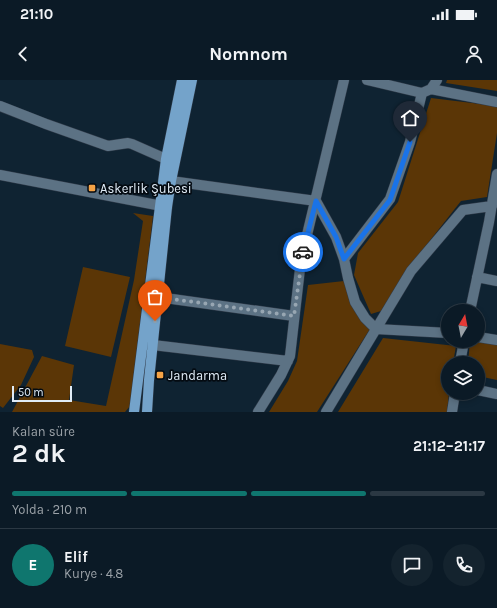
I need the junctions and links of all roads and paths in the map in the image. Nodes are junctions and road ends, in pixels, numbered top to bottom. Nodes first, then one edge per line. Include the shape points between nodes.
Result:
1 (182, 80) edge
2 (192, 80) edge
3 (344, 80) edge
4 (367, 80) edge
5 (432, 86) edge
6 (497, 102) edge
7 (0, 106) edge
8 (166, 159) junction
9 (497, 174) edge
10 (0, 175) edge
11 (171, 181) junction
12 (316, 201) junction
13 (492, 206) junction
14 (163, 207) junction
15 (493, 223) edge
16 (344, 259) junction
17 (477, 277) junction
18 (497, 281) edge
19 (158, 297) junction
20 (471, 304) edge
21 (294, 316) junction
22 (376, 330) junction
23 (441, 333) edge
24 (485, 338) edge
25 (497, 340) edge
26 (152, 345) junction
27 (288, 360) junction
28 (485, 391) edge
29 (497, 394) edge
30 (454, 400) edge
31 (134, 412) edge
32 (147, 412) edge
33 (258, 412) edge
34 (326, 412) edge
35 (452, 412) edge

1 - 8 main road
2 - 11 main road
3 - 12 street
4 - 5 street
5 - 6 street
5 - 16 street via 390,200
7 - 8 street via 108,146 128,143
8 - 14 main road
9 - 13 street
10 - 14 street
11 - 12 street
11 - 14 main road
12 - 16 street via 336,237
12 - 21 street via 301,260
13 - 15 street
13 - 22 street via 464,210 411,270
14 - 19 main road
14 - 31 main road
15 - 17 street
16 - 22 street via 355,302
17 - 18 street
17 - 20 street
19 - 21 street
19 - 26 main road
21 - 27 street
22 - 23 street
22 - 34 street
24 - 25 street
26 - 27 street
26 - 32 main road
27 - 33 street
28 - 29 street
30 - 35 street

